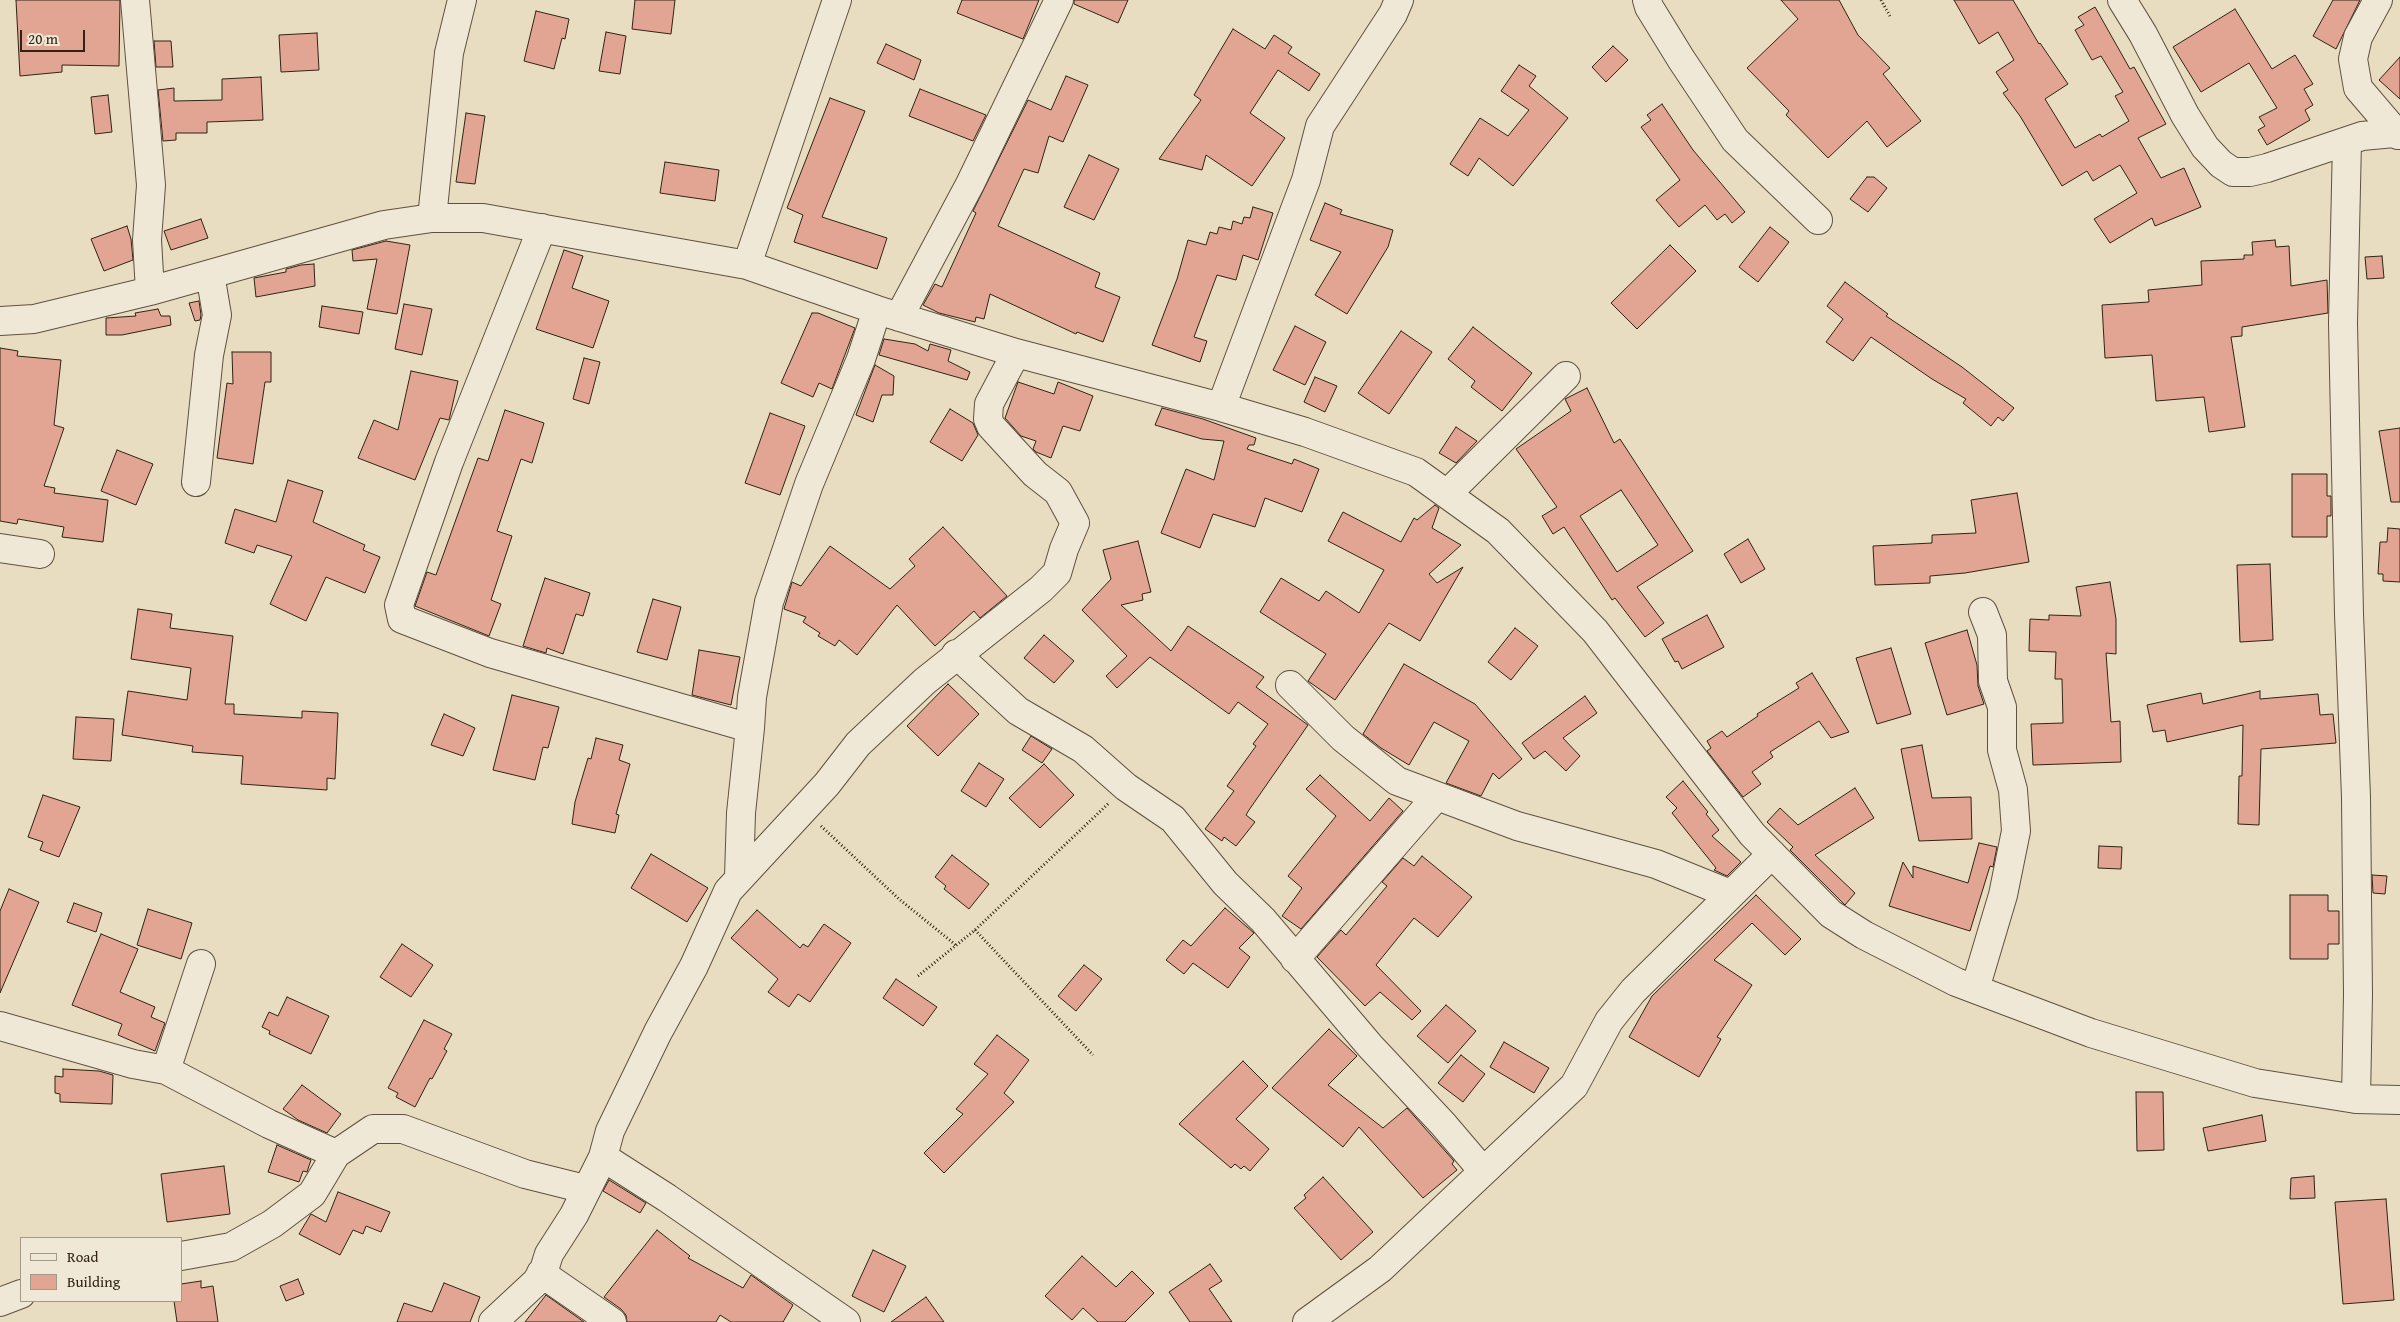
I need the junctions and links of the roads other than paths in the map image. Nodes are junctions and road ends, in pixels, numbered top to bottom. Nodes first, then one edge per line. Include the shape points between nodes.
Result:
1 (135, 0) edge
2 (462, 0) edge
3 (837, 0) edge
4 (1059, 0) edge
5 (1399, 0) edge
6 (1647, 0) edge
7 (2122, 0) edge
8 (2378, 0) edge
9 (2399, 135) edge
10 (2347, 141) junction
11 (432, 218) junction
12 (1818, 220) dead end
13 (542, 228) junction
14 (747, 265) junction
15 (210, 274) junction
16 (150, 291) junction
17 (888, 313) junction
18 (0, 321) edge
19 (1016, 354) junction
20 (1566, 376) dead end
21 (1220, 407) junction
22 (196, 482) dead end
23 (1448, 493) junction
24 (0, 548) edge
25 (40, 554) dead end
26 (1984, 612) dead end
27 (956, 654) junction
28 (1290, 685) dead end
29 (750, 728) junction
30 (1436, 797) junction
31 (1772, 854) junction
32 (738, 877) junction
33 (1730, 894) junction
34 (1295, 958) junction
35 (201, 964) dead end
36 (1975, 989) junction
37 (0, 1026) edge
38 (166, 1070) junction
39 (2356, 1099) junction
40 (2400, 1100) edge
41 (336, 1154) junction
42 (603, 1157) junction
43 (1483, 1171) junction
44 (586, 1189) junction
45 (182, 1256) edge
46 (541, 1273) junction
47 (20, 1294) edge
48 (0, 1302) edge
49 (494, 1322) edge
50 (612, 1322) edge
51 (846, 1322) edge
52 (1307, 1322) edge

1 - 16 street via 151,185 147,240
2 - 11 street via 450,53
3 - 14 street
4 - 17 street via 970,184
5 - 21 street via 1320,126 1306,180
6 - 12 street via 1681,59 1735,140
7 - 10 street via 2205,147 2233,172 2267,168
8 - 9 street via 2358,37 2353,59 2358,88
9 - 10 street via 2362,136
10 - 39 street via 2343,323 2356,797
11 - 13 street via 483,218
11 - 15 street via 384,225
13 - 14 street
13 - 29 street via 446,471 398,605 402,619 490,653
14 - 17 street
15 - 16 street
15 - 22 street via 217,315 209,354
16 - 18 street via 34,319
17 - 19 street
17 - 29 street via 861,359 809,484 769,602 752,697
19 - 21 street
19 - 27 street via 989,404 988,419 1035,474 1058,492 1075,523 1057,573 1042,589
20 - 23 street
21 - 23 street via 1305,432 1416,472
23 - 31 street via 1498,531 1595,631 1752,834
24 - 25 street
26 - 36 street via 1992,635 1993,681 2002,707 2002,750 2013,790 2016,830 2003,895
27 - 32 street via 858,744 804,810
27 - 34 street via 1018,712 1084,748 1126,787 1173,820 1225,883 1263,920
28 - 30 street via 1343,738 1397,781
29 - 32 street
30 - 33 street via 1518,826 1656,864
30 - 34 street
31 - 33 street
31 - 36 street via 1831,914 1864,935
32 - 42 street via 728,891 694,966 610,1131
33 - 43 street via 1633,991 1609,1021 1574,1086
34 - 43 street
35 - 38 street
36 - 39 street via 2091,1033 2255,1083
37 - 38 street via 133,1064
38 - 41 street via 269,1124
39 - 40 street
41 - 44 street via 373,1129 403,1129 525,1174
41 - 45 street via 312,1194 272,1224 230,1247
42 - 44 street
42 - 51 street
43 - 52 street via 1380,1270
44 - 46 street
46 - 49 street
46 - 50 street
47 - 48 street

